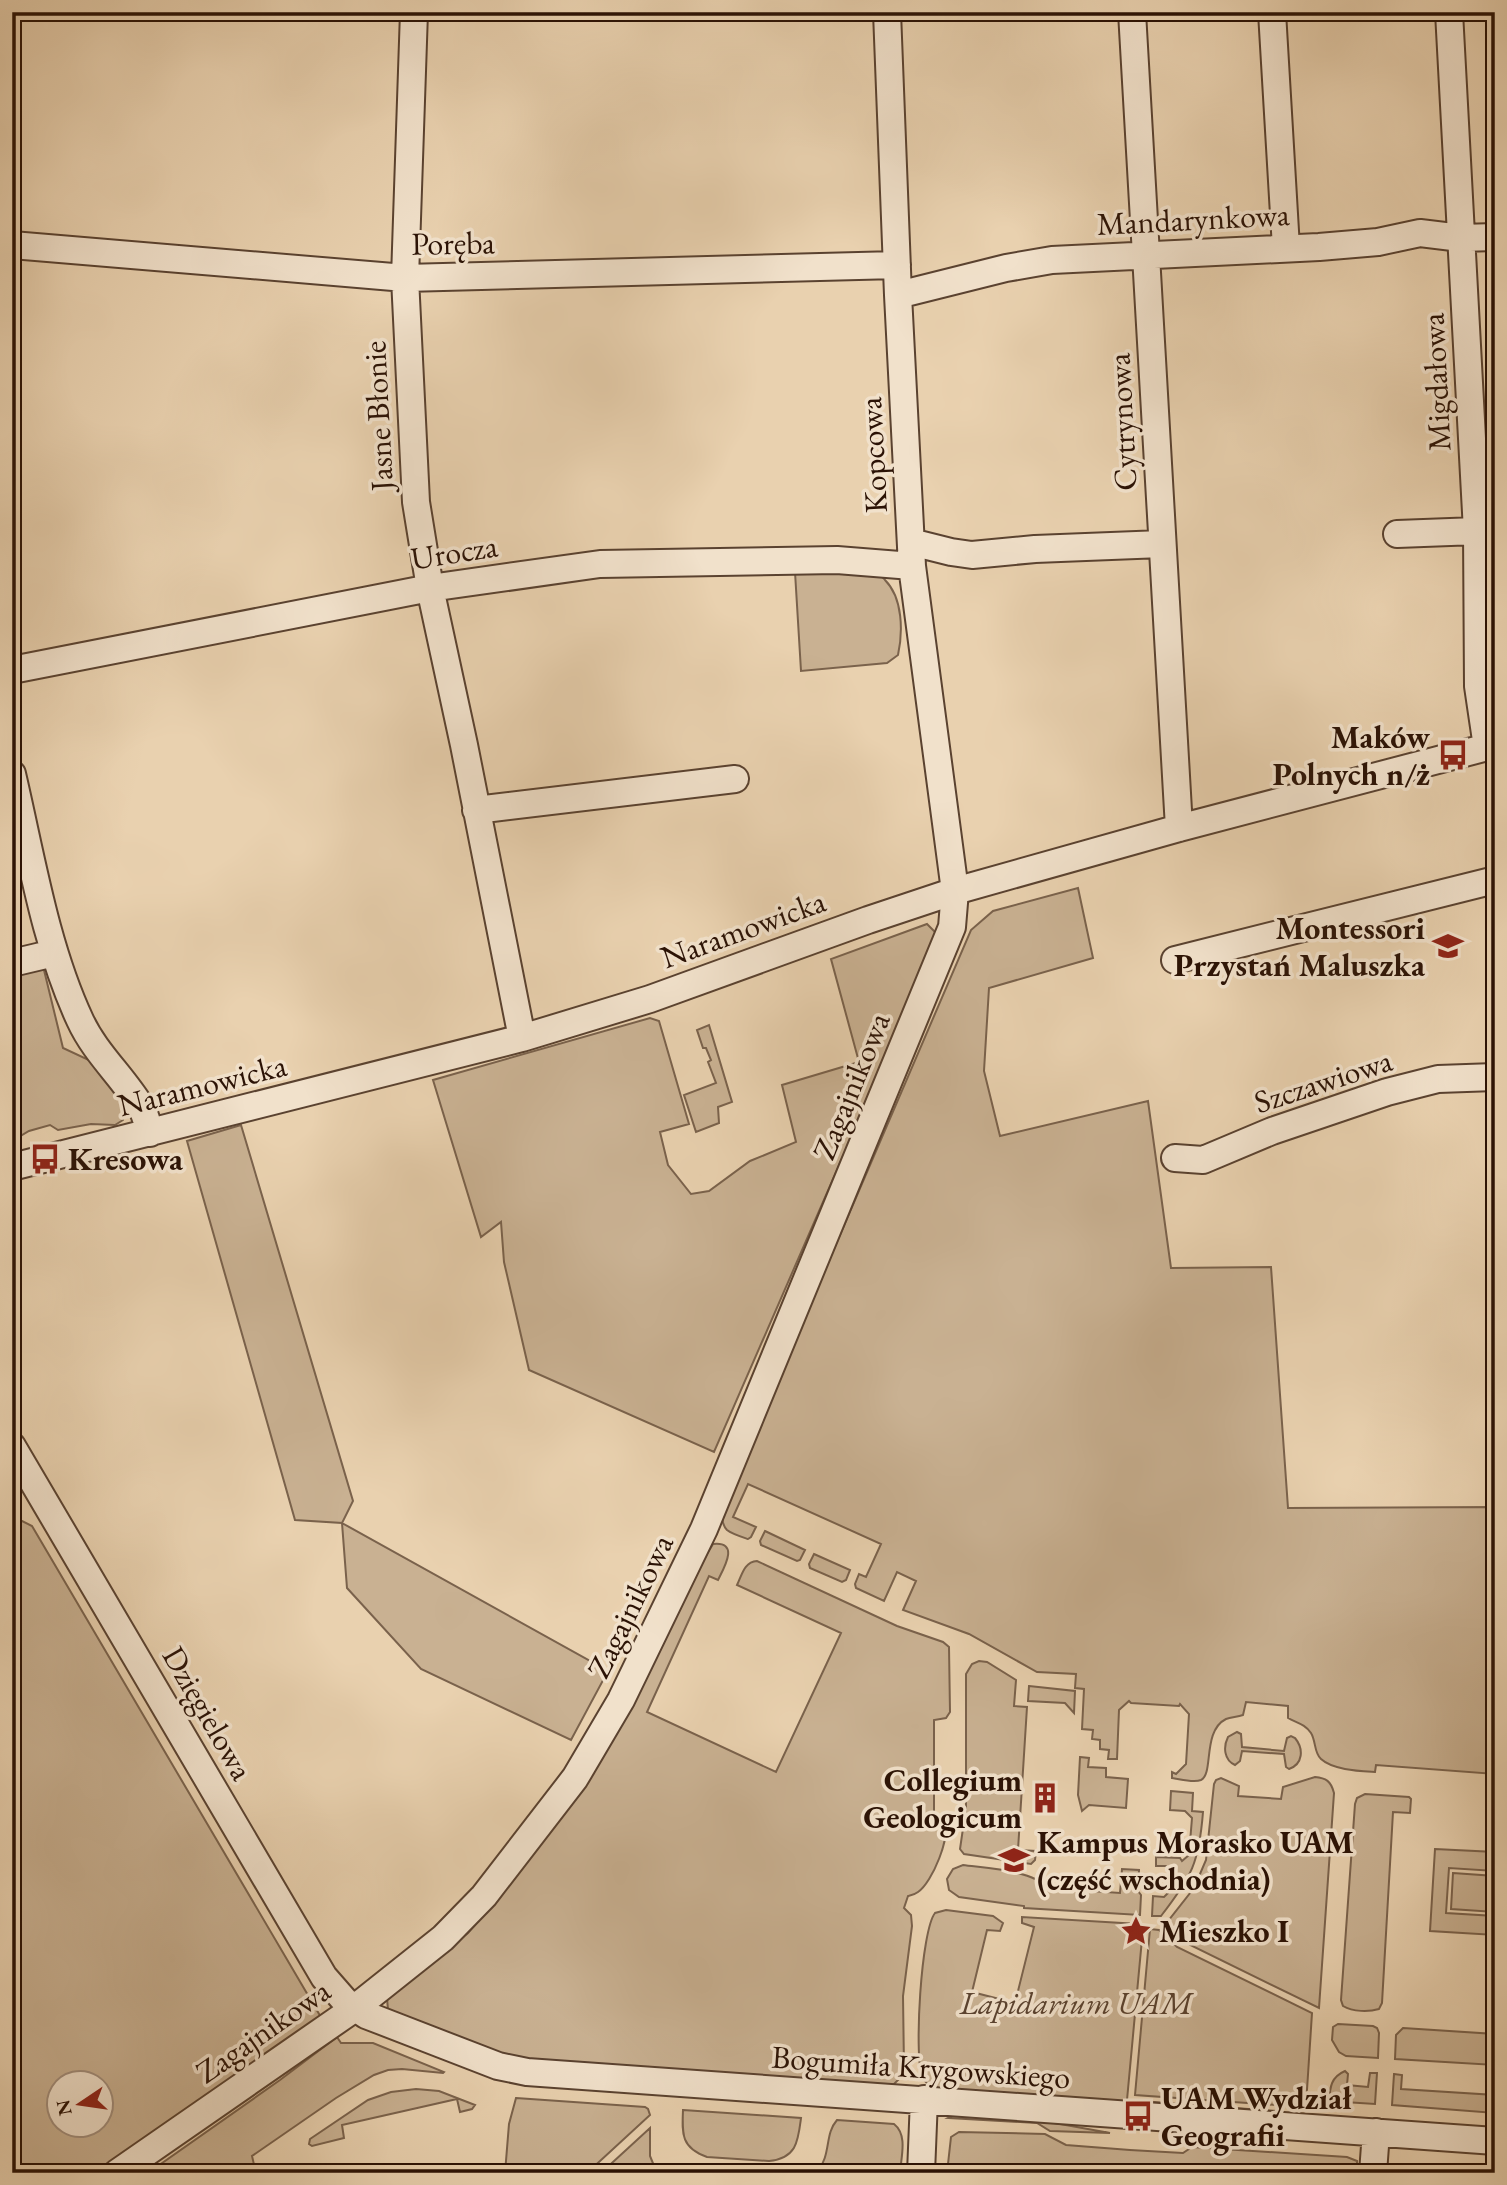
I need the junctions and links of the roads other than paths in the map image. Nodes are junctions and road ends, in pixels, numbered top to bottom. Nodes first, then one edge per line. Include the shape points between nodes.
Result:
1 (414, 12) edge
2 (887, 12) edge
3 (1132, 12) edge
4 (1272, 12) edge
5 (1450, 12) edge
6 (1461, 237) junction
7 (1495, 237) edge
8 (12, 245) edge
9 (1286, 248) junction
10 (1146, 254) junction
11 (897, 265) junction
12 (405, 278) junction
13 (898, 295) junction
14 (1477, 531) junction
15 (1397, 534) dead end
16 (1162, 544) junction
17 (911, 554) junction
18 (430, 588) junction
19 (12, 670) edge
20 (1491, 746) edge
21 (12, 774) edge
22 (735, 779) dead end
23 (476, 810) junction
24 (1179, 828) junction
25 (1495, 880) edge
26 (955, 891) junction
27 (54, 953) junction
28 (1175, 960) dead end
29 (12, 963) edge
30 (522, 1038) junction
31 (1495, 1077) edge
32 (150, 1133) junction
33 (1175, 1158) dead end
34 (12, 1167) edge
35 (12, 1446) edge
36 (355, 2008) junction
37 (924, 2099) junction
38 (1376, 2132) junction
39 (1495, 2141) edge
40 (117, 2173) edge
41 (921, 2173) edge
42 (1373, 2173) edge

1 - 12 street, Jasne Błonie
2 - 11 street, Kopcowa
3 - 10 street, Cytrynowa
4 - 9 street
5 - 6 street, Migdałowa
6 - 7 street, Mandarynkowa
6 - 9 street, Mandarynkowa via 1420,233 1378,242
6 - 14 street, Migdałowa
8 - 12 street, Poręba
9 - 10 street, Mandarynkowa
10 - 13 street, Mandarynkowa via 1052,260
10 - 16 street, Cytrynowa
11 - 12 street, Poręba
11 - 13 street, Kopcowa
12 - 18 street, Jasne Błonie via 416,502
13 - 17 street, Kopcowa
14 - 15 street
14 - 20 street, Migdałowa via 1478,686
16 - 17 street, Urocza
16 - 24 street, Cytrynowa
17 - 18 street, Urocza via 836,560 600,564
17 - 26 street, Kopcowa
18 - 19 street, Urocza
18 - 23 street, Jasne Błonie
20 - 24 street, Naramowicka
21 - 27 street
22 - 23 street
23 - 30 street, Jasne Błonie
24 - 26 street, Naramowicka
25 - 28 street
26 - 30 street, Naramowicka via 650,999
26 - 36 street, Zagajnikowa via 952,927 704,1529 621,1700 575,1778 484,1896 443,1938
27 - 29 street
27 - 32 street via 81,1023 143,1110
30 - 32 street, Naramowicka
31 - 33 street, Szczawiowa via 1438,1079 1272,1131 1203,1160
32 - 34 street, Naramowicka
35 - 36 street, Dzięgielowa via 324,1977
36 - 37 street, Bogumiła Krygowskiego via 512,2070
36 - 40 street, Zagajnikowa
37 - 38 street, Bogumiła Krygowskiego
37 - 41 street
38 - 39 street, Bogumiła Krygowskiego
38 - 42 street

